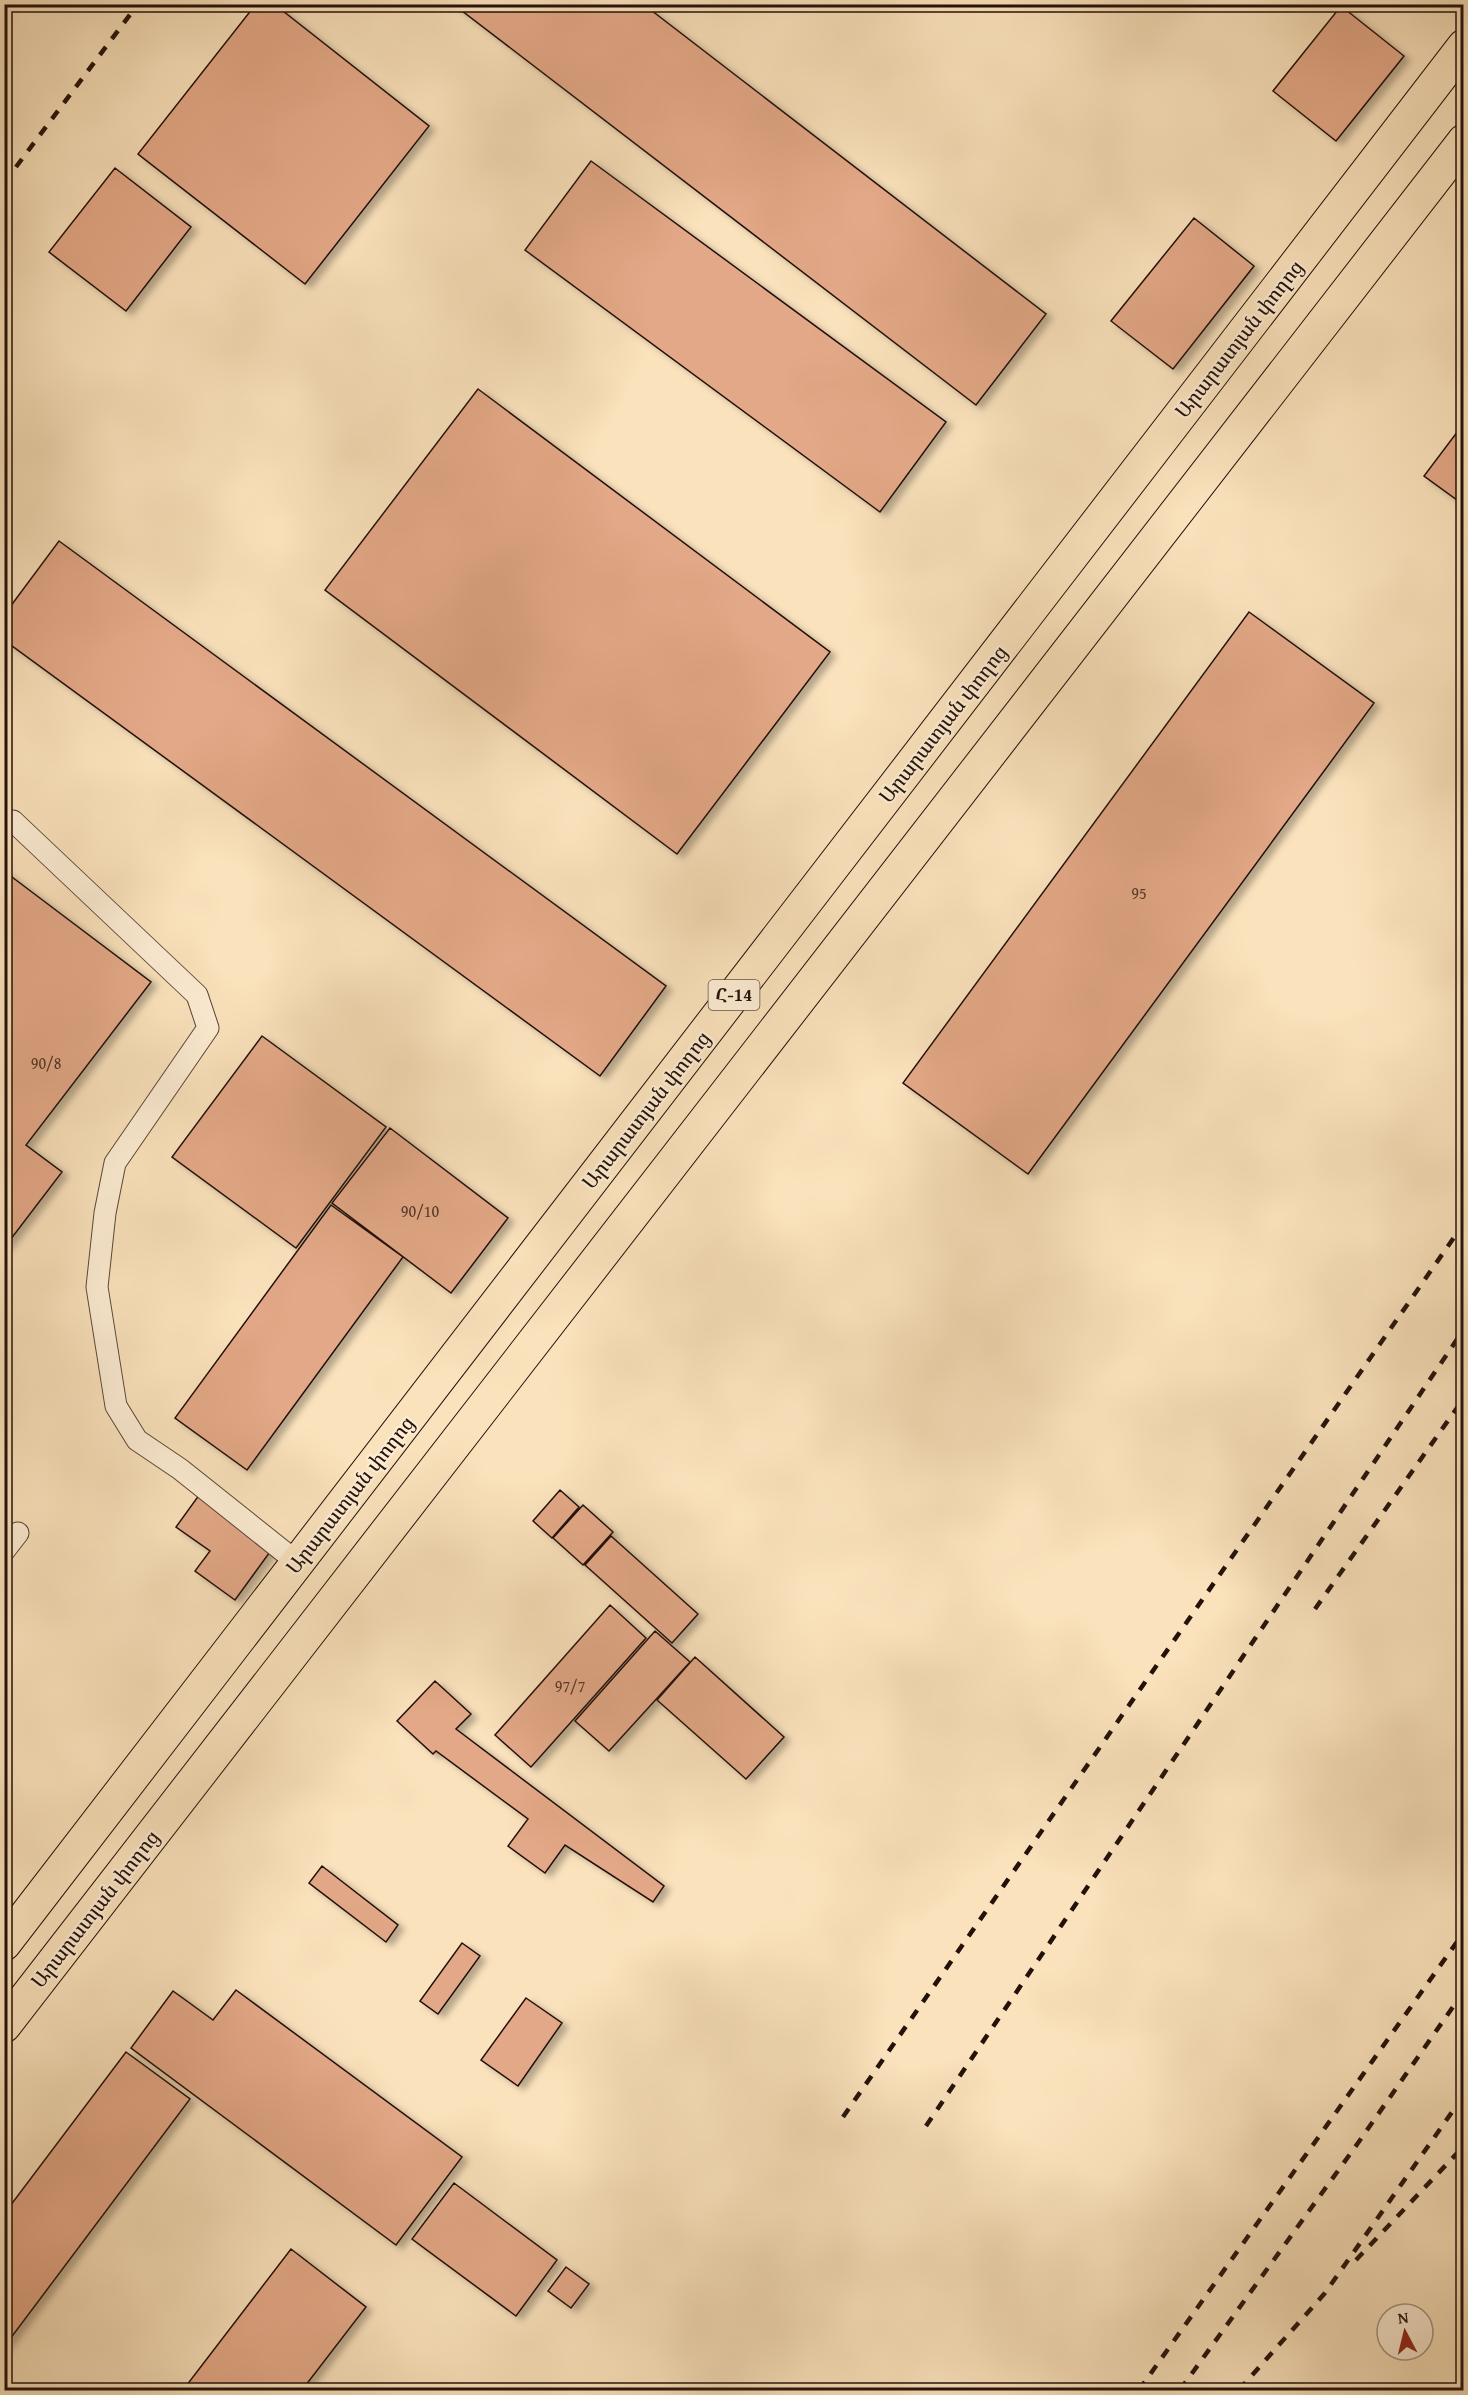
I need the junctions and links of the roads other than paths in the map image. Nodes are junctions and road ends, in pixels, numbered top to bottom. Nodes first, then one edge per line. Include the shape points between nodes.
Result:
1 (1464, 46) edge
2 (1464, 141) edge
3 (12, 821) dead end
4 (18, 1533) dead end
5 (4, 1551) edge
6 (298, 1563) junction
7 (4, 1944) edge
8 (4, 2026) edge

1 - 6 main road, Արարատյան փողոց / Հ-14
2 - 8 main road, Արարատյան փողոց / Հ-14
3 - 6 lane via 197,995 208,1028 115,1163 97,1287 116,1406 137,1440 180,1469
4 - 5 lane
6 - 7 main road, Արարատյան փողոց / Հ-14

